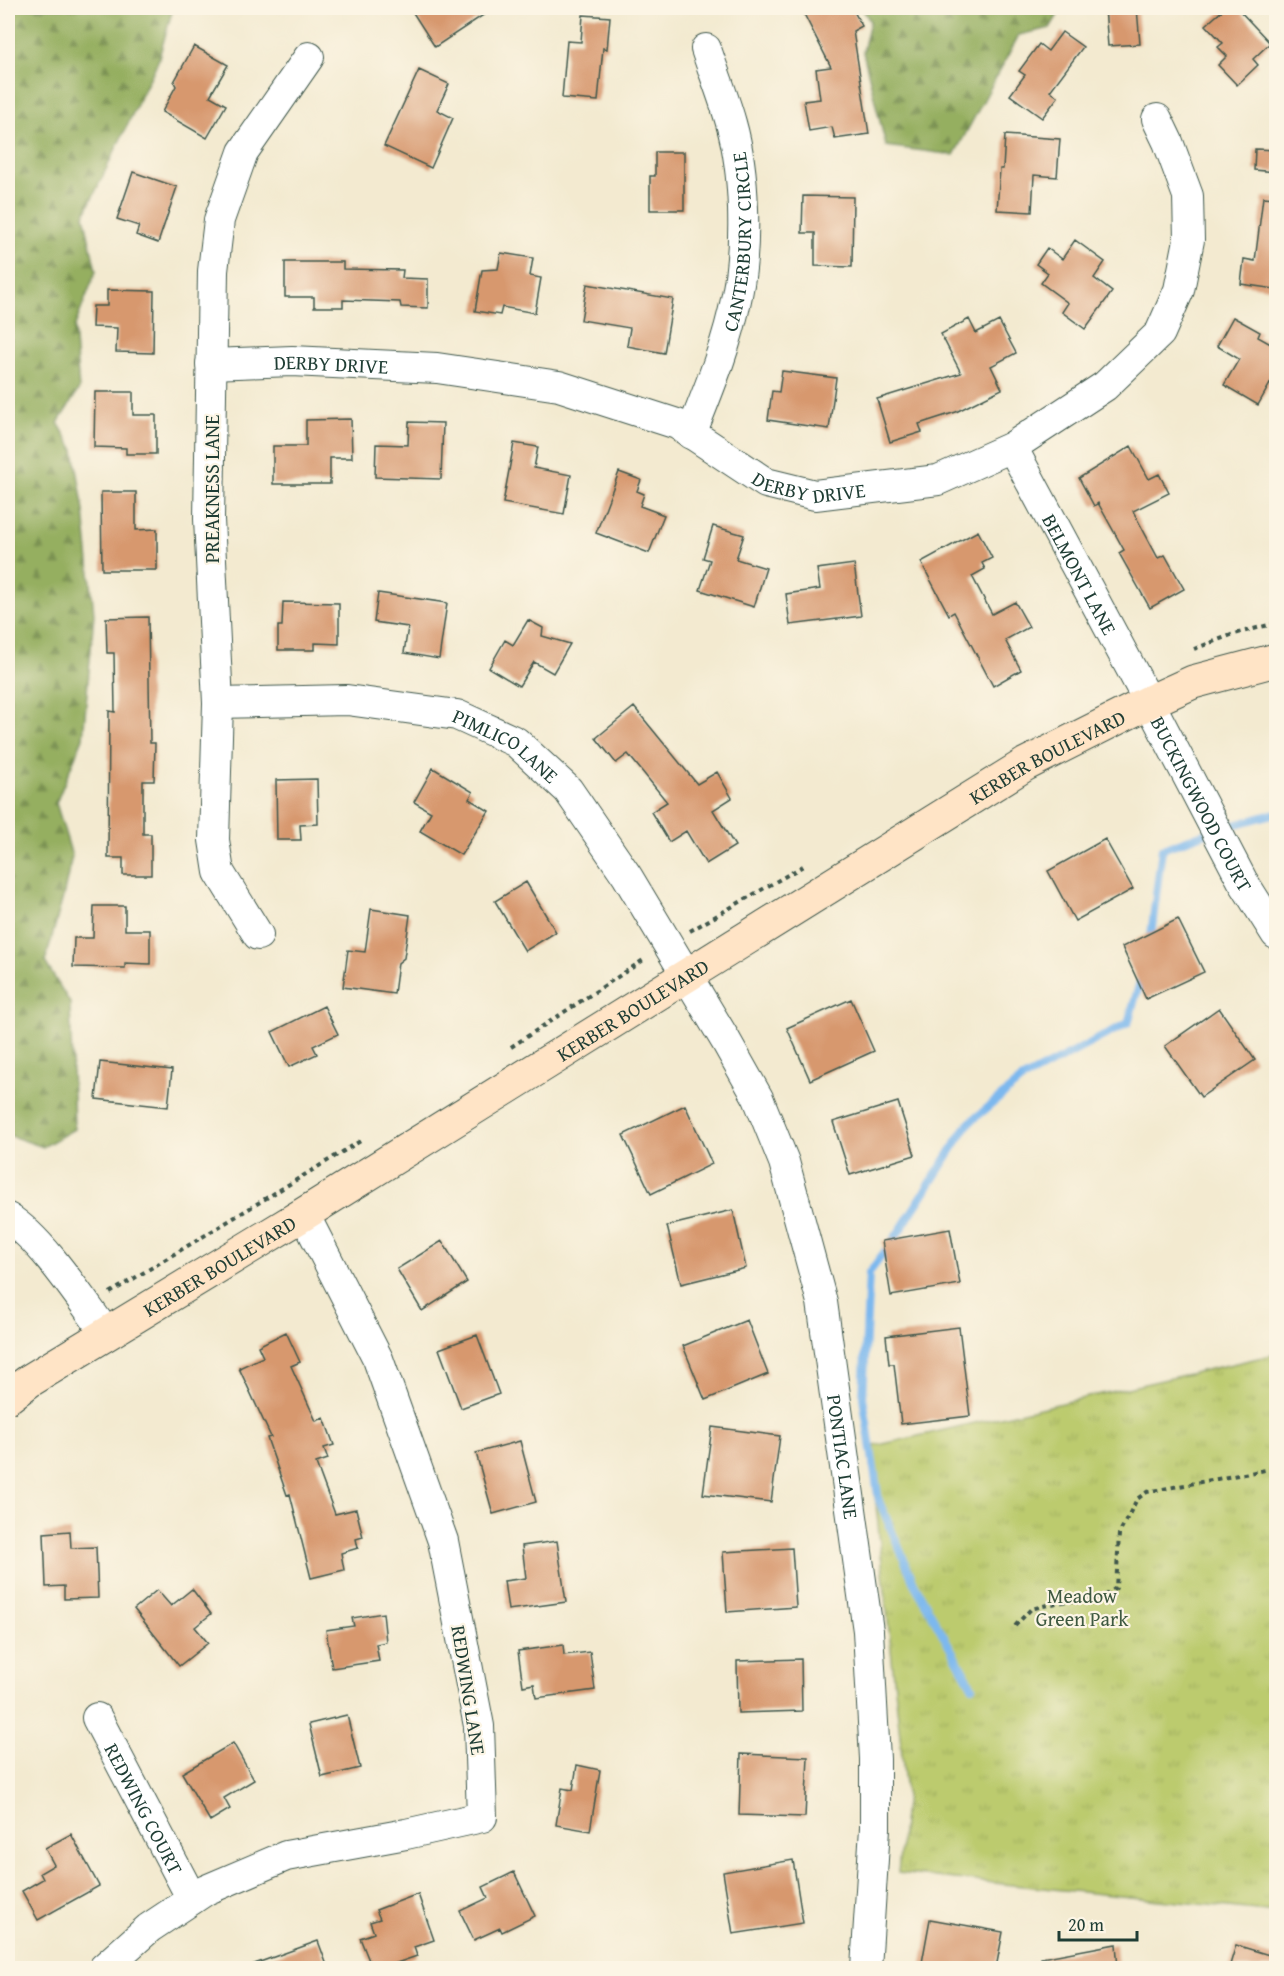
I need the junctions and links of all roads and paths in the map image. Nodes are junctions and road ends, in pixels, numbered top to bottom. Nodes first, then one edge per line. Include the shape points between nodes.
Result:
1 (706, 49) dead end
2 (309, 57) dead end
3 (1157, 119) dead end
4 (211, 364) junction
5 (691, 434) junction
6 (1012, 447) junction
7 (1276, 660) edge
8 (1149, 702) junction
9 (218, 704) junction
10 (1276, 934) edge
11 (258, 935) dead end
12 (687, 975) junction
13 (304, 1214) junction
14 (8, 1218) edge
15 (106, 1333) junction
16 (8, 1397) edge
17 (1276, 1468) edge
18 (1015, 1626) dead end
19 (97, 1718) dead end
20 (192, 1899) junction
21 (104, 1968) edge
22 (866, 1968) edge

1 - 5 street, CANTERBURY CIRCLE via 732,123 743,234 737,295 717,369
2 - 4 street, PREAKNESS LANE via 243,153 219,220 213,271
3 - 6 street, DERBY DRIVE via 1188,196 1189,240 1179,290 1160,333 1105,386
4 - 5 street, DERBY DRIVE via 292,361 437,368 559,386 677,424
4 - 9 street, PREAKNESS LANE via 209,519
5 - 6 street, DERBY DRIVE via 766,483 815,495 938,480
6 - 8 street, BELMONT LANE
7 - 8 street, KERBER BOULEVARD via 1192,682
8 - 10 street, BUCKINGWOOD COURT via 1242,880
8 - 12 street, KERBER BOULEVARD via 1026,764
9 - 11 street, PREAKNESS LANE via 214,840 219,872
9 - 12 street, PIMLICO LANE via 358,702 457,715 516,742 568,790 627,876
12 - 13 street, KERBER BOULEVARD
12 - 22 street, PONTIAC LANE via 758,1098 784,1162 822,1302 868,1631 875,1828
13 - 15 street, KERBER BOULEVARD
13 - 20 street, REDWING LANE via 378,1359 443,1541 479,1726 482,1817 286,1856
14 - 15 street via 51,1259
15 - 16 street, KERBER BOULEVARD
17 - 18 path via 1147,1492 1137,1499 1119,1534 1116,1588 1103,1597 1031,1609
19 - 20 street, REDWING COURT
20 - 21 street, REDWING LANE via 149,1928

